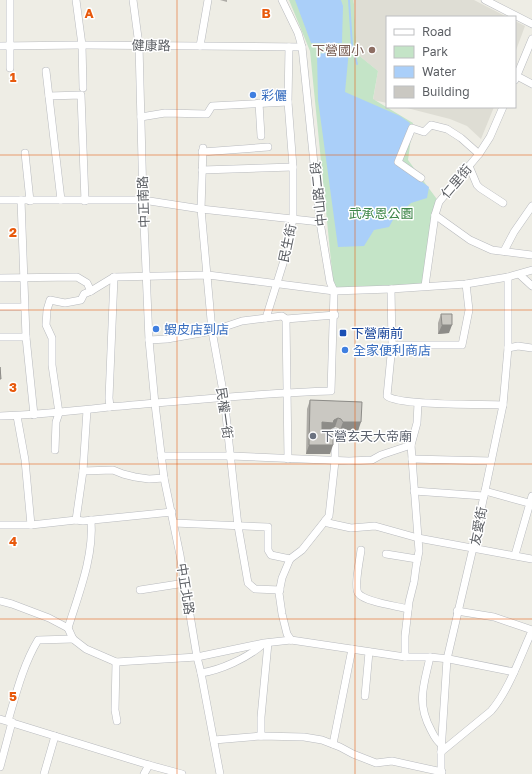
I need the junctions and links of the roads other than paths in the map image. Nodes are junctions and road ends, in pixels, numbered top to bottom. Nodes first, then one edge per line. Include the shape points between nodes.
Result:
1 (10, 0) edge
2 (76, 0) edge
3 (133, 0) edge
4 (208, 0) edge
5 (282, 0) edge
6 (485, 0) edge
7 (532, 24) edge
8 (532, 39) edge
9 (82, 45) junction
10 (139, 45) junction
11 (0, 46) edge
12 (10, 46) junction
13 (200, 46) junction
14 (289, 47) junction
15 (302, 47) junction
16 (10, 68) dead end
17 (46, 71) dead end
18 (516, 78) edge
19 (532, 84) edge
20 (83, 88) dead end
21 (49, 96) junction
22 (288, 102) junction
23 (259, 103) junction
24 (503, 108) edge
25 (141, 117) junction
26 (261, 136) dead end
27 (268, 147) dead end
28 (25, 154) dead end
29 (479, 154) junction
30 (469, 166) junction
31 (293, 167) junction
32 (202, 170) junction
33 (421, 178) dead end
34 (0, 200) edge
35 (21, 200) junction
36 (61, 200) junction
37 (143, 200) junction
38 (30, 201) junction
39 (85, 201) junction
40 (503, 203) dead end
41 (532, 206) edge
42 (202, 209) junction
43 (435, 215) junction
44 (293, 219) junction
45 (320, 222) junction
46 (504, 251) junction
47 (532, 254) edge
48 (532, 270) edge
49 (208, 275) junction
50 (520, 275) junction
51 (114, 277) junction
52 (147, 277) junction
53 (508, 277) junction
54 (0, 278) edge
55 (23, 278) junction
56 (277, 284) junction
57 (466, 284) junction
58 (425, 286) junction
59 (532, 286) edge
60 (391, 289) junction
61 (92, 291) junction
62 (334, 291) junction
63 (0, 307) edge
64 (24, 307) junction
65 (335, 315) junction
66 (266, 318) junction
67 (286, 318) junction
68 (212, 331) junction
69 (0, 337) edge
70 (26, 337) junction
71 (149, 340) junction
72 (392, 345) junction
73 (508, 348) junction
74 (532, 348) edge
75 (287, 392) junction
76 (224, 397) junction
77 (418, 403) junction
78 (155, 404) junction
79 (503, 405) junction
80 (110, 407) junction
81 (87, 410) junction
82 (59, 413) junction
83 (34, 415) junction
84 (0, 416) edge
85 (18, 416) junction
86 (335, 432) dead end
87 (411, 446) junction
88 (55, 450) dead end
89 (161, 456) junction
90 (231, 456) junction
91 (288, 459) junction
92 (412, 459) junction
93 (335, 461) junction
94 (491, 461) junction
95 (83, 471) junction
96 (164, 478) junction
97 (414, 491) junction
98 (484, 494) junction
99 (531, 501) edge
100 (172, 512) junction
101 (76, 520) junction
102 (90, 520) junction
103 (325, 521) junction
104 (174, 523) junction
105 (0, 525) edge
106 (31, 525) junction
107 (238, 526) junction
108 (418, 538) junction
109 (474, 548) junction
110 (362, 550) dead end
111 (386, 554) dead end
112 (515, 555) junction
113 (290, 559) junction
114 (417, 559) junction
115 (532, 559) edge
116 (185, 583) junction
117 (140, 590) dead end
118 (280, 590) junction
119 (0, 601) edge
120 (408, 609) junction
121 (457, 611) junction
122 (68, 628) junction
123 (532, 630) edge
124 (73, 639) junction
125 (291, 640) junction
126 (266, 643) junction
127 (352, 649) junction
128 (369, 652) junction
129 (197, 656) junction
130 (405, 657) junction
131 (430, 657) junction
132 (447, 659) junction
133 (116, 662) junction
134 (201, 672) junction
135 (514, 672) junction
136 (366, 696) dead end
137 (0, 719) edge
138 (117, 721) dead end
139 (10, 722) junction
140 (55, 736) junction
141 (261, 736) junction
142 (214, 740) junction
143 (333, 744) junction
144 (441, 749) junction
145 (149, 765) junction
146 (0, 767) edge
147 (442, 773) edge
148 (44, 774) edge
149 (144, 774) edge
150 (182, 774) edge
151 (220, 774) edge

1 - 12 street
2 - 9 street
3 - 10 street, 中正南路
4 - 13 street
5 - 15 street, 中山路二段
6 - 7 street
8 - 18 street
9 - 10 street, 健康路
9 - 12 street, 健康路
9 - 20 street
10 - 13 street, 健康路
10 - 25 street, 中正南路
11 - 12 street, 健康路
12 - 16 street
13 - 14 street, 健康路
14 - 15 street, 健康路
14 - 22 street, 民生街
15 - 45 street, 中山路二段
17 - 21 street
18 - 19 street
21 - 36 street
21 - 39 street via 81,95
22 - 23 street
22 - 31 street, 民生街
23 - 25 street via 212,106 207,114 165,113
23 - 26 street
24 - 29 street, 仁里街 via 490,137
25 - 37 street, 中正南路
27 - 32 street, 民權一街 via 202,150
28 - 38 street
29 - 30 street, 仁里街
29 - 33 street via 447,128 431,125 424,132 412,128 398,162
30 - 40 street via 477,185
30 - 43 street, 仁里街 via 439,202
31 - 32 street
31 - 44 street, 民生街
32 - 42 street, 民權一街
34 - 35 street
35 - 38 street
35 - 55 street
36 - 38 street
36 - 39 street
37 - 39 street
37 - 42 street
37 - 52 street, 中正南路
41 - 46 street
42 - 44 street
42 - 49 street, 民權一街
43 - 46 street via 470,240 492,250
43 - 58 street, 仁里街
44 - 45 street
44 - 56 street, 民生街
45 - 62 street, 中山路二段 via 330,282
46 - 47 street
48 - 50 street
49 - 52 street
49 - 56 street
49 - 68 street, 民權一街
50 - 53 street
50 - 59 street
51 - 52 street
51 - 61 street
51 - 80 street
52 - 71 street, 中正南路
53 - 57 street
53 - 73 street, 友愛街
54 - 55 street
55 - 61 street via 77,276 88,283
55 - 64 street
56 - 62 street
56 - 66 street, 民生街
57 - 58 street
57 - 72 street via 469,310 462,345
58 - 60 street
60 - 62 street
60 - 72 street
61 - 82 street via 84,294 81,300 65,303 50,300 47,310 46,325 52,338 52,365
62 - 65 street, 中山路二段
63 - 64 street
64 - 70 street
65 - 67 street
65 - 75 street, 中山路二段 via 332,391
66 - 67 street
66 - 68 street via 242,321
67 - 75 street
68 - 71 street
68 - 76 street, 民權一街
69 - 70 street
70 - 83 street
71 - 78 street, 中正南路
72 - 77 street via 387,396 391,400
73 - 74 street
73 - 79 street, 友愛街
75 - 76 street
75 - 91 street
76 - 78 street
76 - 90 street, 民權一街
77 - 79 street
77 - 87 street via 417,423
78 - 80 street
78 - 89 street, 中正北路
79 - 94 street, 友愛街
80 - 81 street
81 - 82 street
81 - 95 street
82 - 83 street
82 - 88 street via 56,422
83 - 85 street
84 - 85 street
85 - 106 street
86 - 93 street
87 - 92 street
87 - 93 street via 372,460
89 - 90 street
89 - 96 street, 中正北路
90 - 91 street
90 - 107 street, 民權一街
91 - 93 street
92 - 94 street
92 - 97 street
93 - 103 street via 329,516
94 - 98 street, 友愛街
95 - 96 street via 113,470 135,477
95 - 101 street
96 - 100 street, 中正北路
97 - 98 street
97 - 108 street
98 - 99 street
98 - 109 street, 友愛街
99 - 112 street
100 - 102 street
100 - 104 street, 中正北路
101 - 102 street
101 - 106 street
102 - 122 street via 92,535 87,565
103 - 108 street via 351,528 375,526
103 - 113 street via 302,550
104 - 107 street
104 - 116 street, 中正北路
105 - 106 street
107 - 113 street via 268,527 268,550 271,556
107 - 118 street, 民權一街 via 248,583 255,589
108 - 109 street
108 - 114 street
109 - 112 street
109 - 121 street, 友愛街
110 - 120 street via 357,581 358,592 370,600
111 - 114 street
112 - 115 street
113 - 118 street
114 - 120 street
116 - 117 street
116 - 129 street, 中正北路
118 - 125 street via 282,614
119 - 122 street via 49,618
120 - 130 street
121 - 123 street via 494,617
121 - 132 street, 友愛街
122 - 124 street
123 - 135 street
124 - 133 street via 86,649
124 - 139 street via 38,640 22,676
125 - 126 street
125 - 127 street
126 - 129 street
126 - 134 street via 252,653 212,671
126 - 141 street
127 - 128 street
127 - 143 street
128 - 130 street
128 - 136 street
129 - 133 street
129 - 134 street, 中正北路
130 - 131 street
131 - 132 street
131 - 144 street via 422,689 423,708 425,719
132 - 135 street
132 - 144 street, 友愛街
133 - 138 street
134 - 142 street, 中正北路
135 - 144 street via 498,704
137 - 139 street
139 - 140 street
139 - 146 street
140 - 145 street
140 - 148 street
141 - 142 street
141 - 143 street via 304,737
142 - 151 street, 中正北路
143 - 147 street via 376,763 392,761
144 - 147 street, 友愛街
145 - 149 street
145 - 150 street

